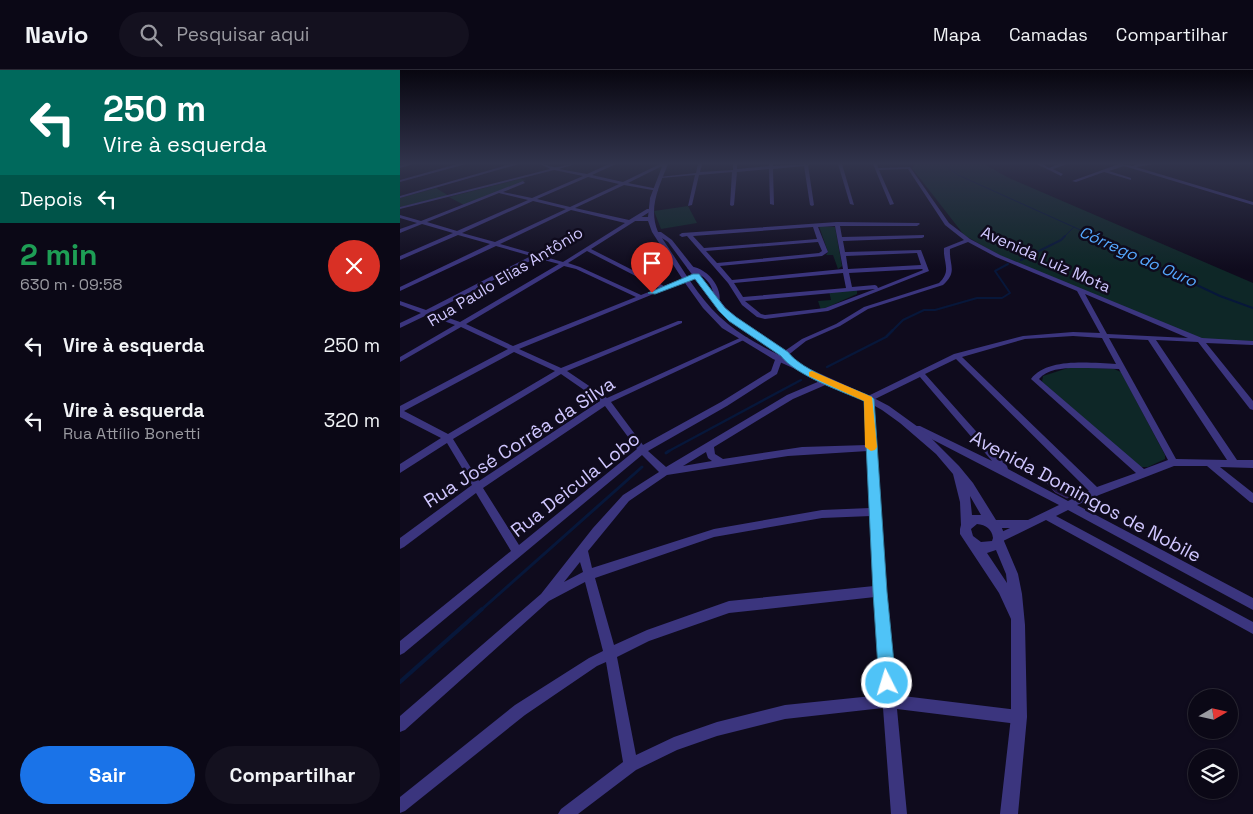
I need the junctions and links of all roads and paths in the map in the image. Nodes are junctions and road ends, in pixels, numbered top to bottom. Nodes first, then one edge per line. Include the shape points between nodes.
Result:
1 (439, 199) edge
2 (482, 199) edge
3 (533, 199) joint
4 (590, 199) edge
5 (653, 199) edge
6 (691, 199) edge
7 (732, 199) edge
8 (772, 199) edge
9 (811, 199) edge
10 (850, 199) edge
11 (890, 199) edge
12 (930, 199) edge
13 (1235, 199) edge
14 (772, 204) dead end
15 (852, 204) dead end
16 (892, 204) dead end
17 (1253, 204) edge
18 (690, 205) dead end
19 (732, 205) dead end
20 (812, 205) dead end
21 (401, 208) edge
22 (570, 208) junction
23 (650, 208) junction
24 (400, 216) edge
25 (649, 219) junction
26 (630, 220) junction
27 (423, 222) junction
28 (837, 224) junction
29 (917, 224) dead end
30 (815, 226) junction
31 (400, 231) edge
32 (655, 232) junction
33 (459, 233) junction
34 (682, 235) dead end
35 (690, 236) junction
36 (922, 236) dead end
37 (840, 239) junction
38 (820, 240) junction
39 (968, 240) junction
40 (495, 244) junction
41 (586, 249) junction
42 (701, 250) junction
43 (842, 254) junction
44 (534, 256) junction
45 (400, 258) edge
46 (570, 260) junction
47 (554, 262) junction
48 (562, 264) junction
49 (716, 265) junction
50 (689, 267) junction
51 (578, 268) junction
52 (925, 268) junction
53 (845, 271) junction
54 (696, 276) junction
55 (708, 277) junction
56 (726, 277) junction
57 (687, 279) junction
58 (883, 287) junction
59 (664, 288) junction
60 (849, 288) junction
61 (859, 288) junction
62 (400, 289) edge
63 (1079, 289) junction
64 (712, 290) junction
65 (865, 294) junction
66 (697, 295) junction
67 (640, 297) junction
68 (741, 300) junction
69 (400, 303) edge
70 (424, 313) junction
71 (680, 322) dead end
72 (457, 323) junction
73 (400, 326) edge
74 (1103, 336) junction
75 (1150, 337) junction
76 (744, 338) junction
77 (1200, 340) junction
78 (1253, 343) edge
79 (515, 348) junction
80 (400, 354) edge
81 (957, 356) junction
82 (785, 358) junction
83 (400, 360) edge
84 (1120, 367) junction
85 (561, 371) junction
86 (920, 373) junction
87 (827, 381) junction
88 (869, 399) junction
89 (606, 401) junction
90 (1253, 407) edge
91 (400, 411) edge
92 (903, 421) junction
93 (448, 438) junction
94 (709, 446) junction
95 (871, 448) junction
96 (642, 450) junction
97 (721, 462) junction
98 (1173, 462) junction
99 (1209, 463) junction
100 (1234, 463) junction
101 (1253, 464) edge
102 (400, 469) edge
103 (665, 472) junction
104 (957, 472) junction
105 (1008, 473) junction
106 (1142, 473) junction
107 (478, 486) junction
108 (1096, 492) junction
109 (1253, 499) edge
110 (1067, 506) junction
111 (876, 512) junction
112 (1046, 515) junction
113 (1028, 523) junction
114 (967, 524) junction
115 (992, 524) junction
116 (999, 540) junction
117 (400, 544) edge
118 (975, 545) junction
119 (582, 550) junction
120 (518, 552) junction
121 (588, 575) junction
122 (880, 592) junction
123 (545, 598) junction
124 (1253, 604) edge
125 (1018, 625) junction
126 (1253, 628) edge
127 (400, 649) edge
128 (610, 654) junction
129 (889, 701) junction
130 (1019, 717) junction
131 (400, 725) edge
132 (631, 765) junction
133 (400, 806) edge
134 (566, 814) edge
135 (899, 814) edge
136 (1009, 814) edge

1 - 21 street
2 - 27 street
3 - 22 street
3 - 33 street
4 - 22 street
5 - 23 street
6 - 18 street
7 - 19 street
8 - 14 street
9 - 20 street
10 - 15 street
11 - 16 street
12 - 39 street, Avenida Luiz Mota via 948,224
13 - 17 street
22 - 26 street
22 - 40 street
23 - 25 street
23 - 26 street
23 - 26 street, Rua Paulo Elias Antônio
24 - 27 street
25 - 26 street
25 - 32 street
26 - 41 street, Rua Paulo Elias Antônio
26 - 47 street, Rua Paulo Elias Antônio
27 - 31 street
27 - 33 street
28 - 29 street
28 - 30 street
28 - 37 street
30 - 35 street
30 - 38 street
32 - 50 street via 670,242
32 - 57 street
33 - 40 street
33 - 45 street
34 - 35 street
35 - 42 street
36 - 37 street
37 - 43 street
38 - 42 street
38 - 49 street via 825,252 820,255
39 - 63 street, Avenida Luiz Mota via 998,256
39 - 82 street, Rua Deicula Lobo via 947,248 950,272 942,284 866,308 810,337
40 - 44 street
40 - 62 street
41 - 46 street, Rua Paulo Elias Antônio
41 - 59 street
42 - 49 street
43 - 52 street via 918,252
43 - 53 street
44 - 47 street
44 - 70 street
46 - 48 street, Rua Paulo Elias Antônio
46 - 51 street
47 - 48 street
47 - 72 street, Rua Paulo Elias Antônio
48 - 51 street
48 - 72 street, Rua Paulo Elias Antônio
49 - 56 street
50 - 54 street
50 - 55 street
51 - 67 street
52 - 53 street
52 - 58 street via 926,271
53 - 56 street
53 - 60 street
54 - 55 street
54 - 57 street
54 - 64 street
55 - 56 street
55 - 64 street
56 - 68 street
57 - 59 street
57 - 66 street
58 - 61 street
58 - 65 street
59 - 67 street
60 - 61 street
60 - 68 street
61 - 65 street
63 - 74 street
63 - 77 street, Avenida Luiz Mota
64 - 66 street
64 - 82 street via 717,304 732,319
65 - 68 street via 826,310 764,317
66 - 76 street via 725,325
67 - 79 street
69 - 70 street
70 - 72 street
70 - 73 street
71 - 85 street
72 - 79 street
72 - 80 street, Rua Paulo Elias Antônio
72 - 83 street, Rua Paulo Elias Antônio
74 - 75 street
74 - 81 street via 1046,334
74 - 84 street
75 - 77 street
75 - 100 street
76 - 82 street
76 - 89 street, Rua José Corrêa da Silva
77 - 78 street
77 - 90 street
79 - 85 street
79 - 91 street
81 - 86 street
81 - 108 street
82 - 87 street
82 - 96 street, Rua Deicula Lobo via 774,372
84 - 98 street
84 - 106 street via 1066,365 1035,377
85 - 89 street
85 - 93 street
86 - 88 street
86 - 105 street
87 - 88 street
87 - 94 street via 790,397
88 - 92 street
88 - 95 street
89 - 96 street
89 - 107 street, Rua José Corrêa da Silva
91 - 93 street
92 - 104 street
92 - 105 street, Avenida Domingos de Nobile
93 - 102 street
93 - 107 street
94 - 97 street via 712,456
94 - 103 street
95 - 97 street via 815,449
95 - 111 street
96 - 103 street
96 - 120 street, Rua Deicula Lobo
97 - 103 street
98 - 99 street
98 - 106 street
99 - 100 street
99 - 109 street
100 - 101 street
103 - 119 street via 626,498
104 - 114 street via 966,502
104 - 115 street via 976,495
105 - 110 street, Avenida Domingos de Nobile
106 - 108 street
107 - 117 street, Rua José Corrêa da Silva
107 - 120 street
108 - 110 street
110 - 112 street
110 - 124 street, Avenida Domingos de Nobile
111 - 121 street via 822,514 714,533
111 - 122 street
112 - 113 street
112 - 126 street, Avenida Domingos de Nobile
113 - 115 street
113 - 116 street
114 - 115 street via 975,519
114 - 118 street via 965,532
115 - 116 street via 998,531
116 - 118 street via 992,547
116 - 125 street via 1012,574
118 - 125 street via 1004,589
119 - 121 street
119 - 123 street
120 - 127 street, Rua Deicula Lobo
121 - 123 street
121 - 128 street
122 - 128 street via 729,607 647,636
122 - 129 street
123 - 131 street
125 - 130 street
128 - 132 street
128 - 133 street via 520,710
129 - 130 street
129 - 132 street via 785,712 717,729 674,744
129 - 135 street
130 - 136 street
132 - 134 street

